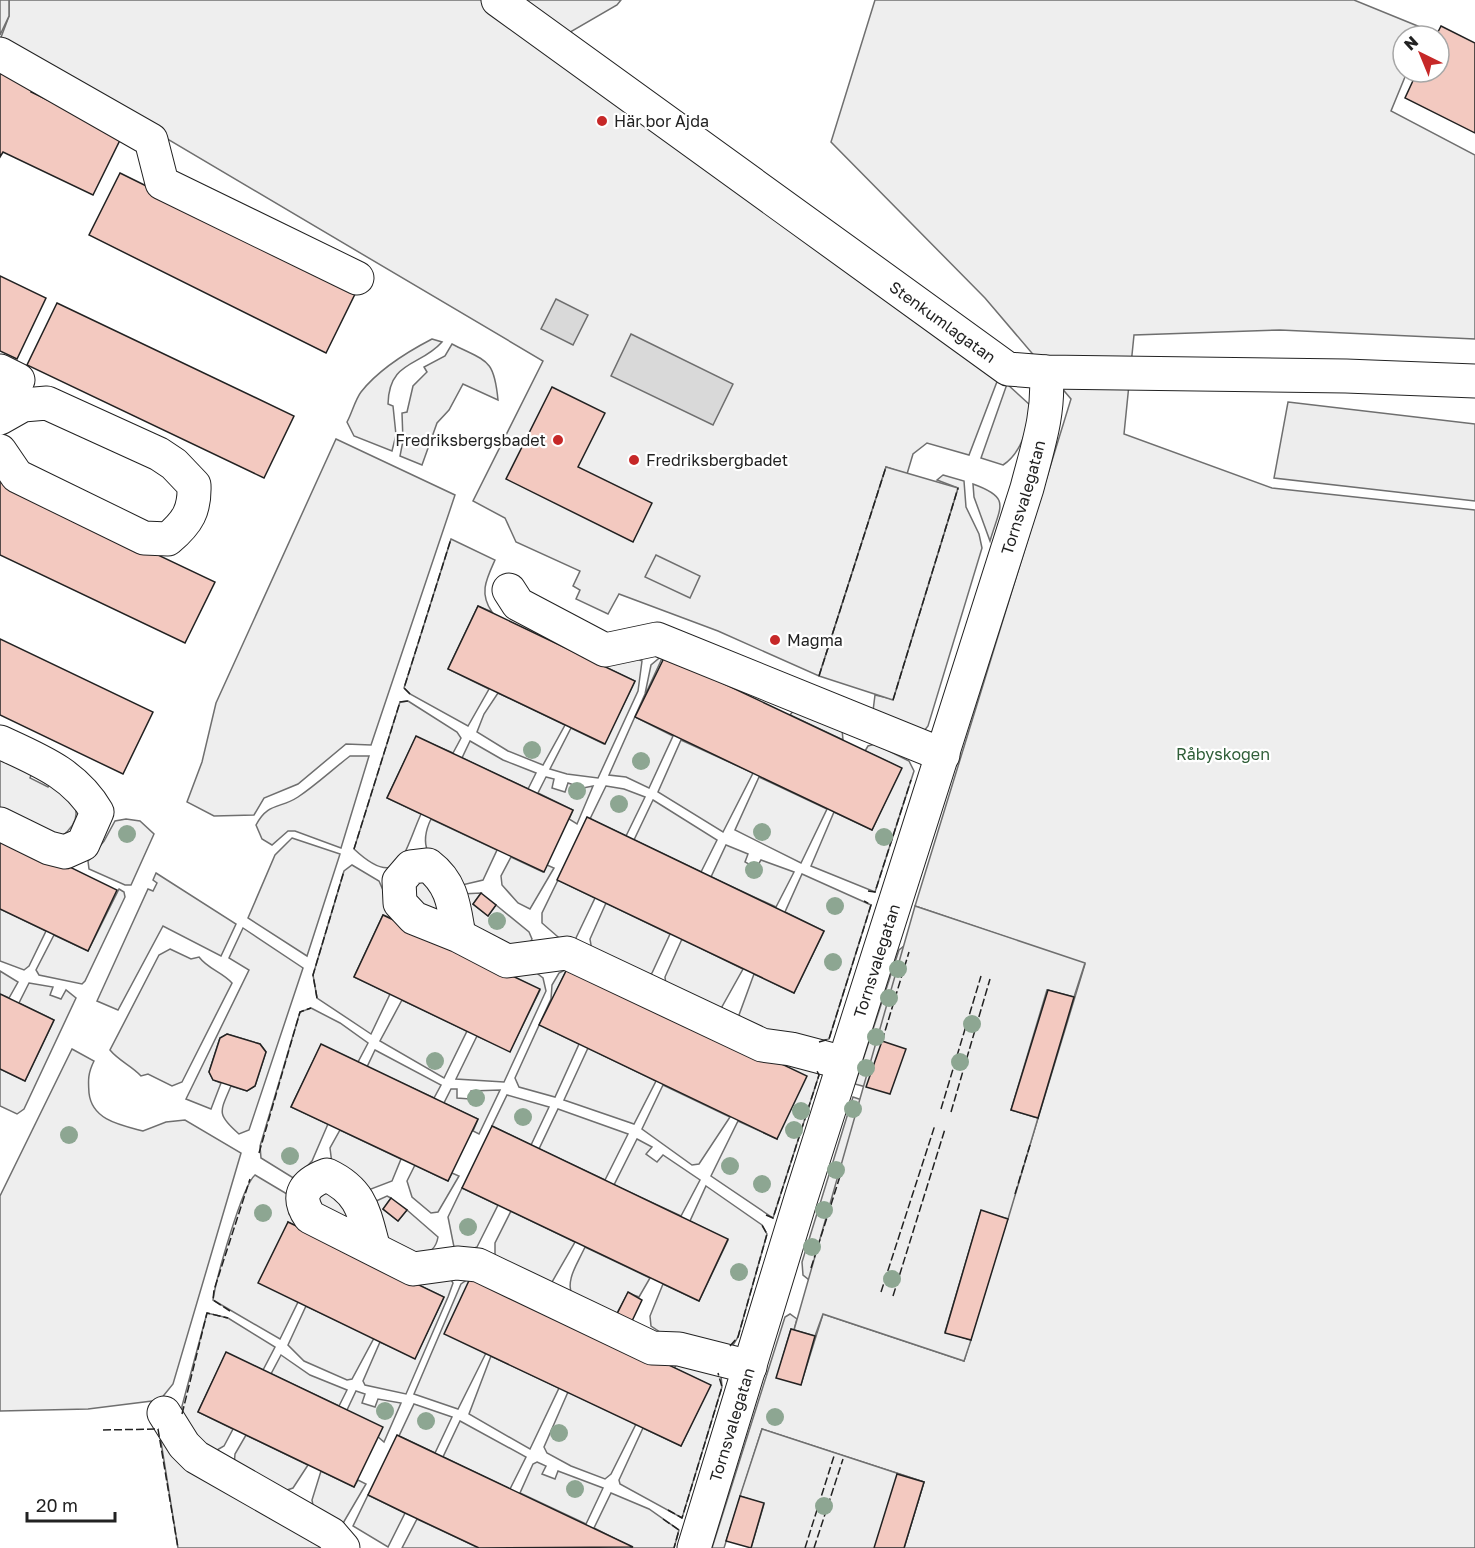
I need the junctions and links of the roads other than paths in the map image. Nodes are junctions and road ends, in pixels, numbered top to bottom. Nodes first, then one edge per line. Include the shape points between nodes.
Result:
1 (498, 0) edge
2 (0, 54) edge
3 (357, 278) dead end
4 (0, 370) edge
5 (1046, 372) junction
6 (1475, 381) edge
7 (1, 417) edge
8 (0, 451) edge
9 (509, 590) dead end
10 (0, 742) edge
11 (943, 755) junction
12 (0, 824) edge
13 (459, 936) dead end
14 (844, 1064) junction
15 (374, 1249) dead end
16 (750, 1366) junction
17 (164, 1413) dead end
18 (343, 1548) edge
19 (694, 1548) edge

1 - 5 street, Stenkumlagatan via 1008,369
2 - 3 street via 151,140 162,183
4 - 7 street via 18,380
5 - 6 street, Stenkumlagatan
5 - 11 street, Tornsvalegatan via 1048,394 1039,442
7 - 8 street via 23,405 47,403 69,412 174,464 194,485 195,504 180,529 168,539 144,538 17,476
9 - 11 street via 518,604 605,650 657,639
10 - 12 street via 52,766 75,783 97,812 83,844 65,852
11 - 14 street, Tornsvalegatan
13 - 14 street via 507,961 567,953 762,1045
14 - 16 street, Tornsvalegatan
15 - 16 street via 413,1269 458,1263 478,1265 652,1348 680,1349
16 - 19 street, Tornsvalegatan
17 - 18 street via 196,1457 331,1534

